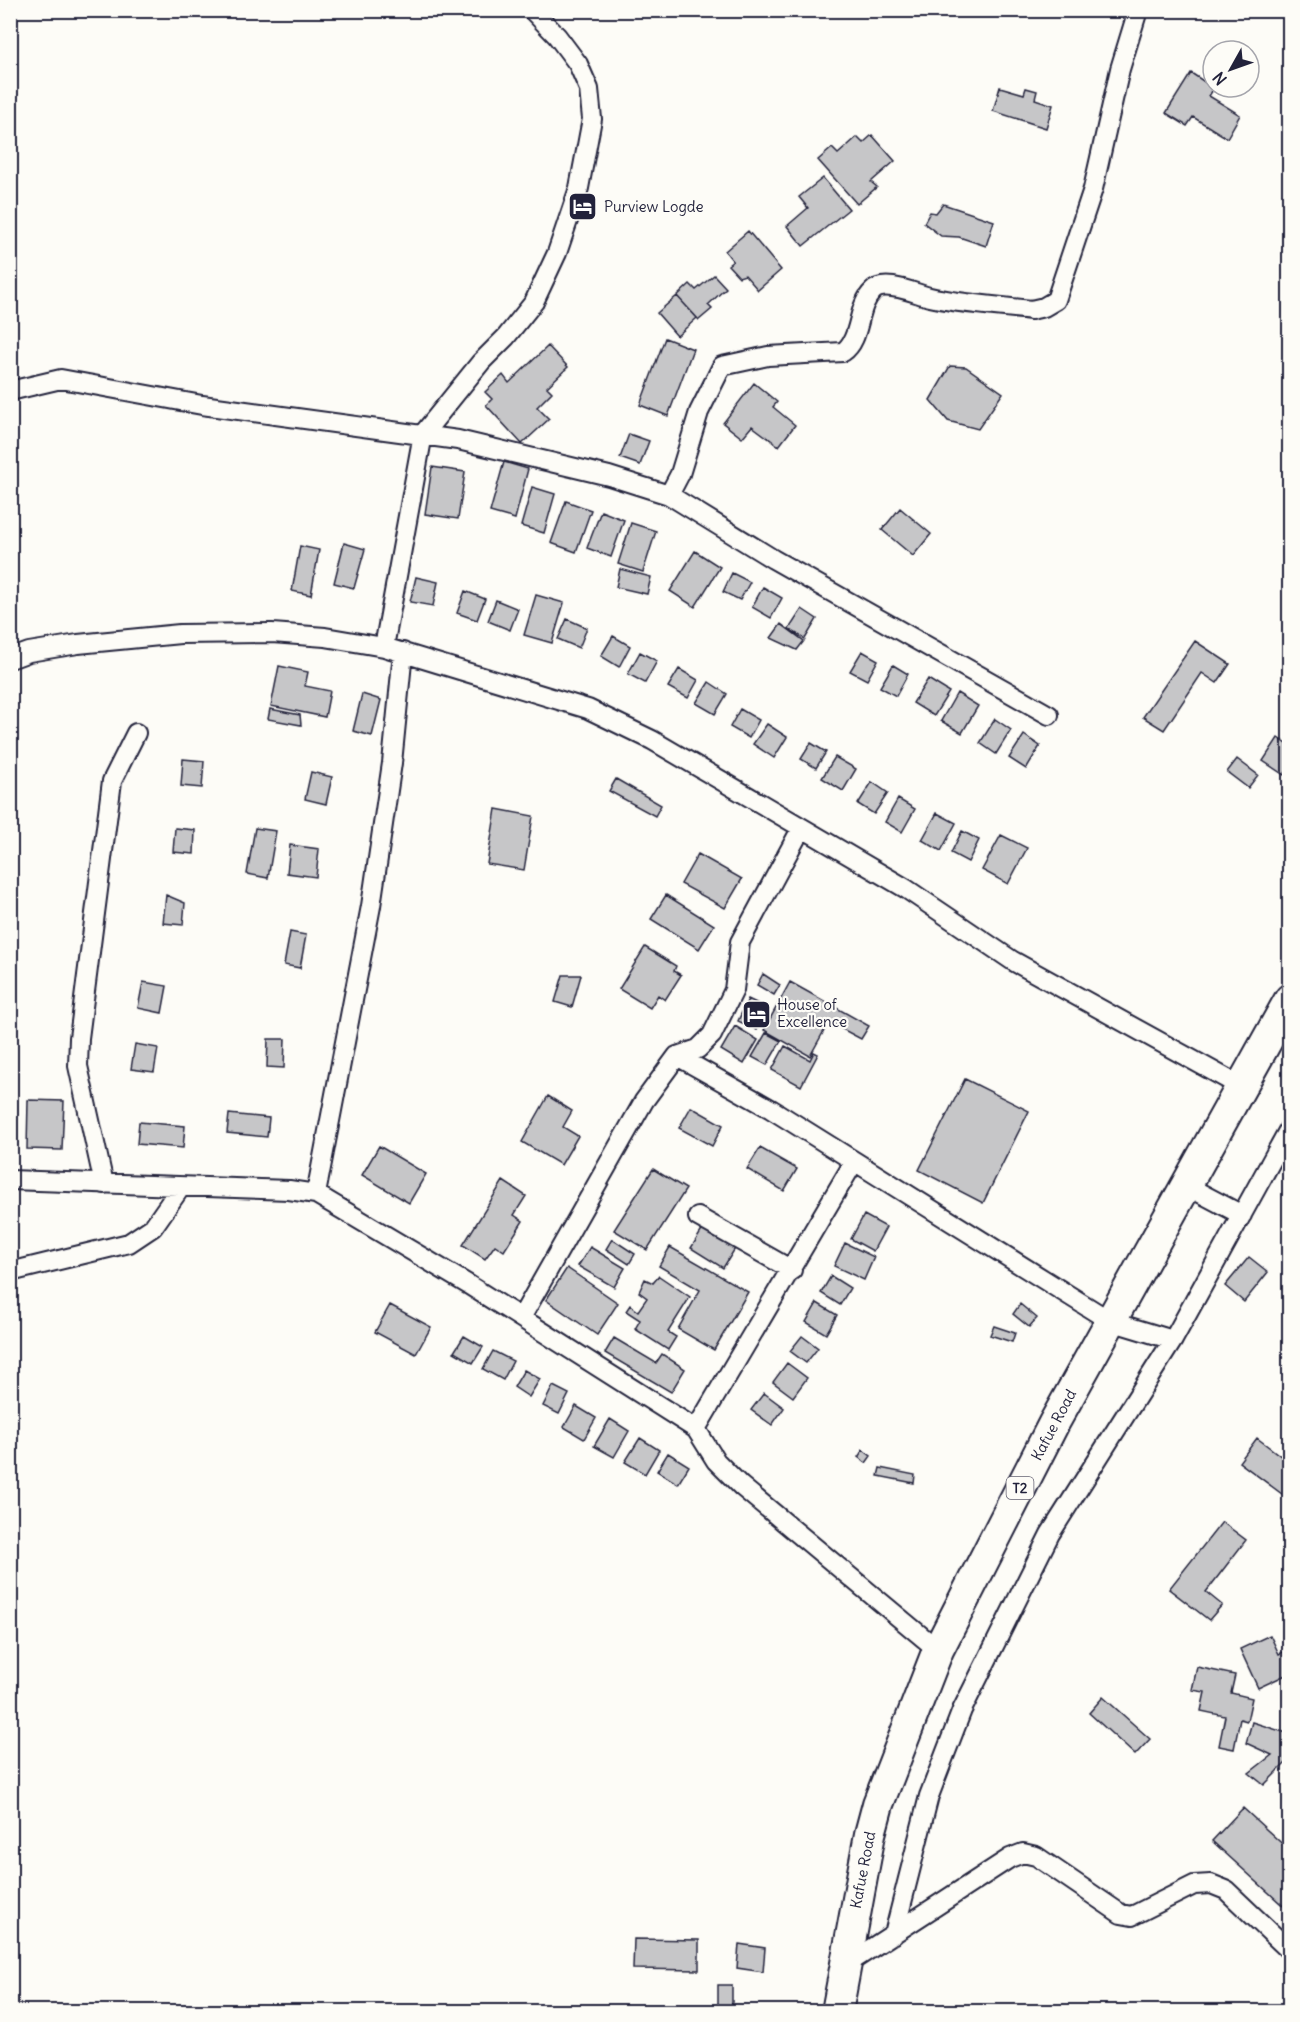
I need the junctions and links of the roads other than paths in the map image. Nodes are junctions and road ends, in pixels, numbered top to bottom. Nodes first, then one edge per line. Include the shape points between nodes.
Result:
1 (532, 10) edge
2 (1138, 10) edge
3 (10, 391) edge
4 (423, 435) junction
5 (669, 495) junction
6 (384, 647) junction
7 (403, 652) junction
8 (10, 659) edge
9 (1049, 715) dead end
10 (136, 733) dead end
11 (801, 829) junction
12 (1290, 999) edge
13 (677, 1056) junction
14 (1240, 1086) junction
15 (1290, 1127) edge
16 (854, 1162) junction
17 (10, 1180) edge
18 (104, 1184) junction
19 (1185, 1185) junction
20 (181, 1187) junction
21 (316, 1194) junction
22 (1242, 1215) junction
23 (698, 1217) dead end
24 (792, 1270) junction
25 (10, 1272) edge
26 (521, 1318) junction
27 (1110, 1321) junction
28 (1173, 1340) junction
29 (696, 1429) junction
30 (938, 1650) junction
31 (894, 1934) junction
32 (1290, 1951) edge
33 (844, 1966) junction
34 (837, 2012) edge

1 - 4 street via 579,64 589,89 592,119 579,188 557,253 534,302
2 - 5 street via 1120,69 1093,189 1056,300 1031,310 933,298 883,286 873,290 864,303 851,344 843,352 768,356 722,366 699,412 680,474
3 - 4 street via 61,379 202,405
4 - 5 street via 609,476
4 - 6 street
5 - 9 street
6 - 7 street
6 - 8 street via 325,637 229,632 119,639 29,652
7 - 11 street via 531,690 620,722
7 - 21 street via 392,764 371,906
10 - 18 street via 112,781 79,1038 78,1066
11 - 13 street via 740,942 734,990 724,1014 699,1049
11 - 14 street via 905,888 1013,961
12 - 14 highway, Kafue Road / T2
13 - 16 street
13 - 26 street via 644,1101
14 - 19 highway, Kafue Road / T2
15 - 22 street
16 - 24 street
16 - 27 street
17 - 18 street
18 - 20 street
19 - 22 street
19 - 27 highway, Kafue Road / T2
20 - 21 street
20 - 25 street via 153,1227 129,1243
21 - 26 street
22 - 28 street
23 - 24 street
24 - 29 street
26 - 29 street
27 - 28 street
27 - 30 highway, Kafue Road / T2
28 - 31 street via 1050,1534 962,1710 929,1796
29 - 30 street via 716,1461 741,1486
30 - 33 highway, Kafue Road / T2 via 878,1804
31 - 32 street via 1023,1853 1036,1856 1120,1914 1132,1916 1194,1885 1211,1884 1226,1890
31 - 33 street
33 - 34 highway, Kafue Road / T2

